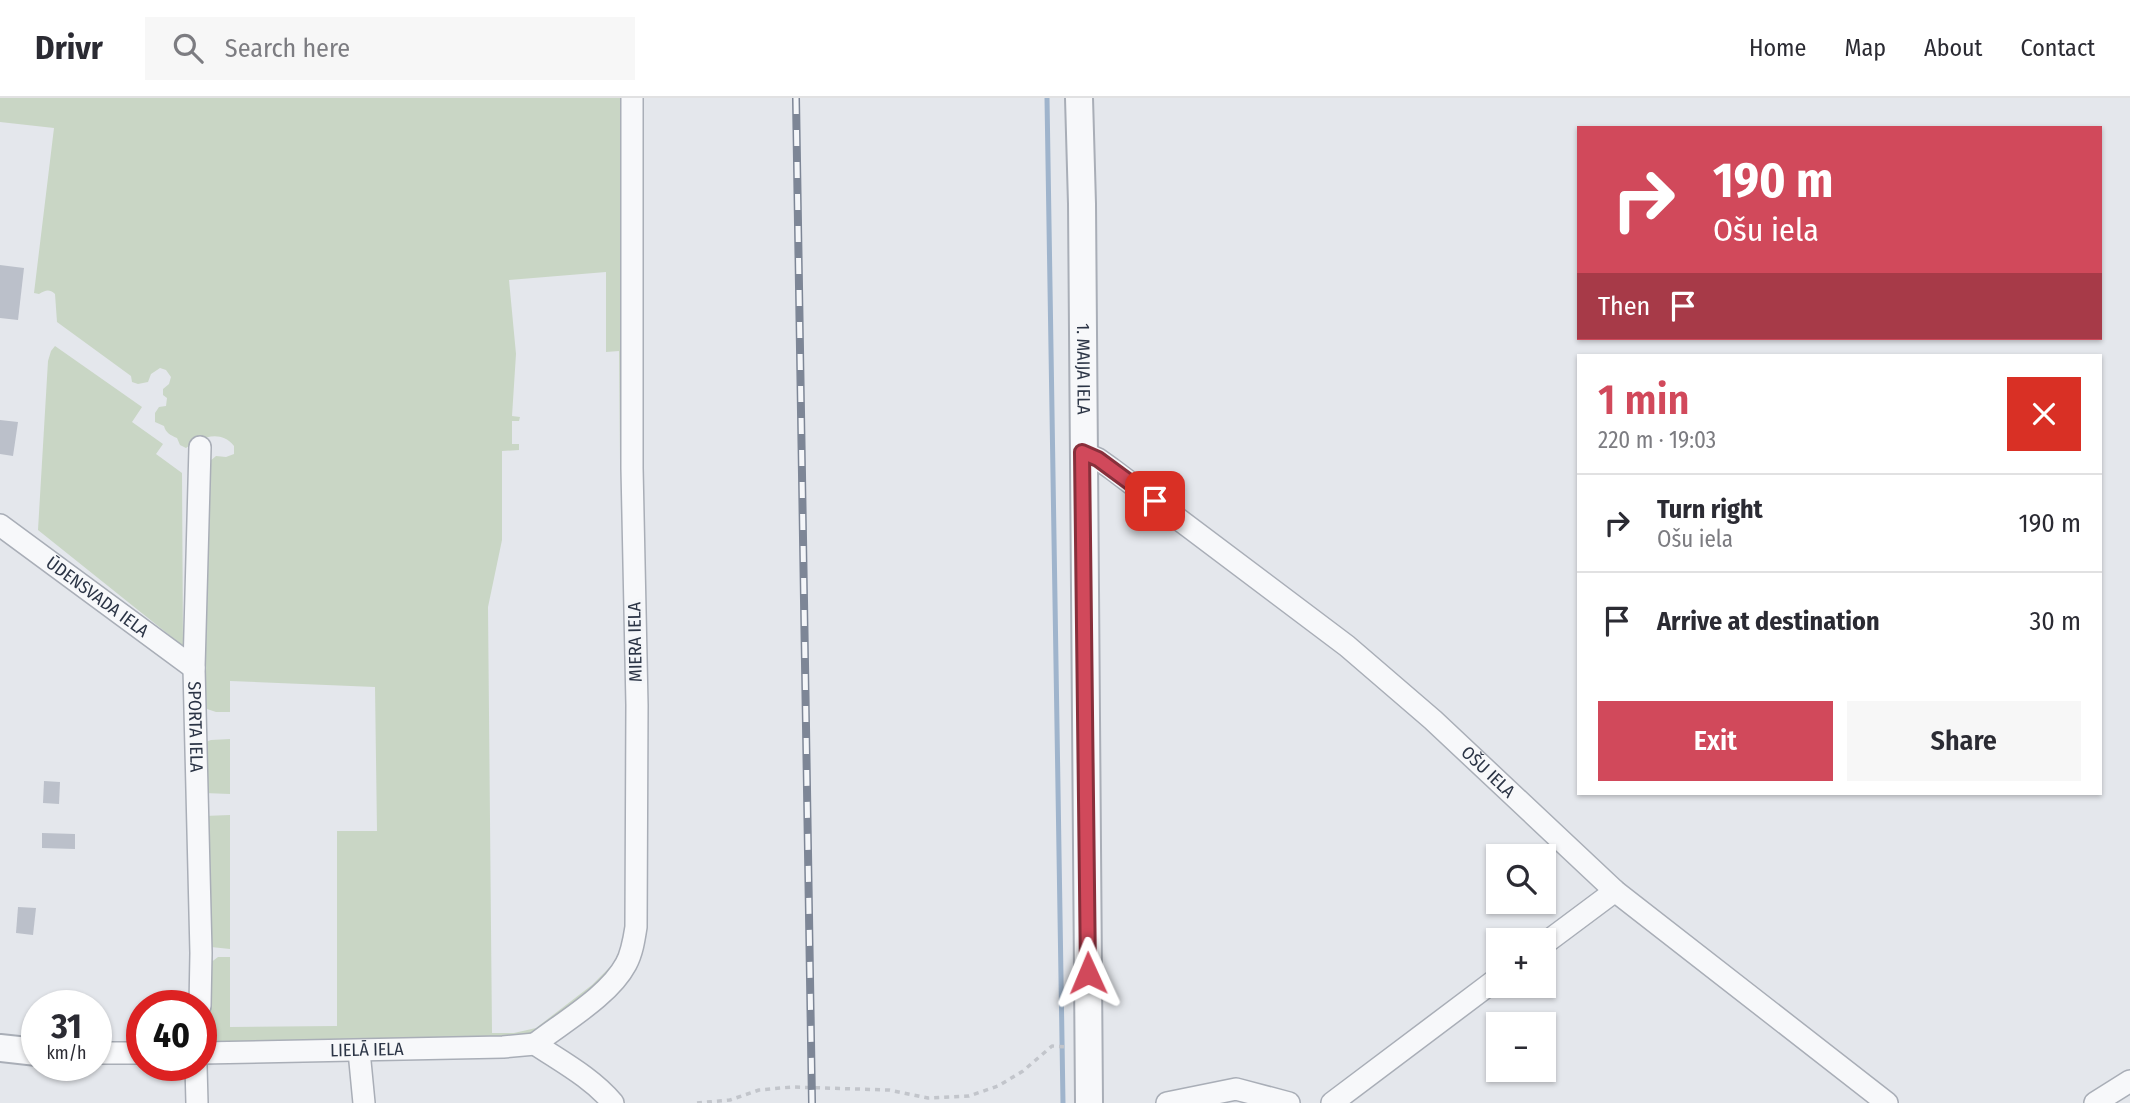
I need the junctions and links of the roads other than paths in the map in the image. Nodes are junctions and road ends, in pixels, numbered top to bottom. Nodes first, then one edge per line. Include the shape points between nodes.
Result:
1 (632, 98) edge
2 (1079, 98) edge
3 (200, 447) dead end
4 (1082, 452) junction
5 (0, 525) edge
6 (194, 668) junction
7 (1615, 891) junction
8 (1556, 935) edge
9 (1486, 987) edge
10 (200, 990) edge
11 (534, 1044) junction
12 (0, 1048) edge
13 (21, 1050) edge
14 (359, 1051) junction
15 (217, 1053) edge
16 (197, 1081) edge
17 (2130, 1081) edge
18 (197, 1103) edge
19 (364, 1103) edge
20 (613, 1103) edge
21 (1089, 1103) edge
22 (1167, 1103) edge
23 (1289, 1103) edge
24 (1332, 1103) edge
25 (1887, 1103) edge
26 (2095, 1103) edge

1 - 11 street, MIERA IELA via 636,927 626,964 616,978
2 - 4 street, 1. MAIJA IELA
3 - 6 street, SPORTA IELA
4 - 7 street, OŠU IELA via 1112,469 1347,646
4 - 21 street, 1. MAIJA IELA
5 - 6 street, ŪDENSVADA IELA
6 - 10 street, SPORTA IELA
7 - 8 street
7 - 25 street, OŠU IELA
9 - 24 street
11 - 14 street, LIELĀ IELA
11 - 20 street via 578,1072
12 - 13 street
14 - 15 street, LIELĀ IELA
14 - 19 street
16 - 18 street
17 - 26 street
22 - 23 street via 1236,1089

